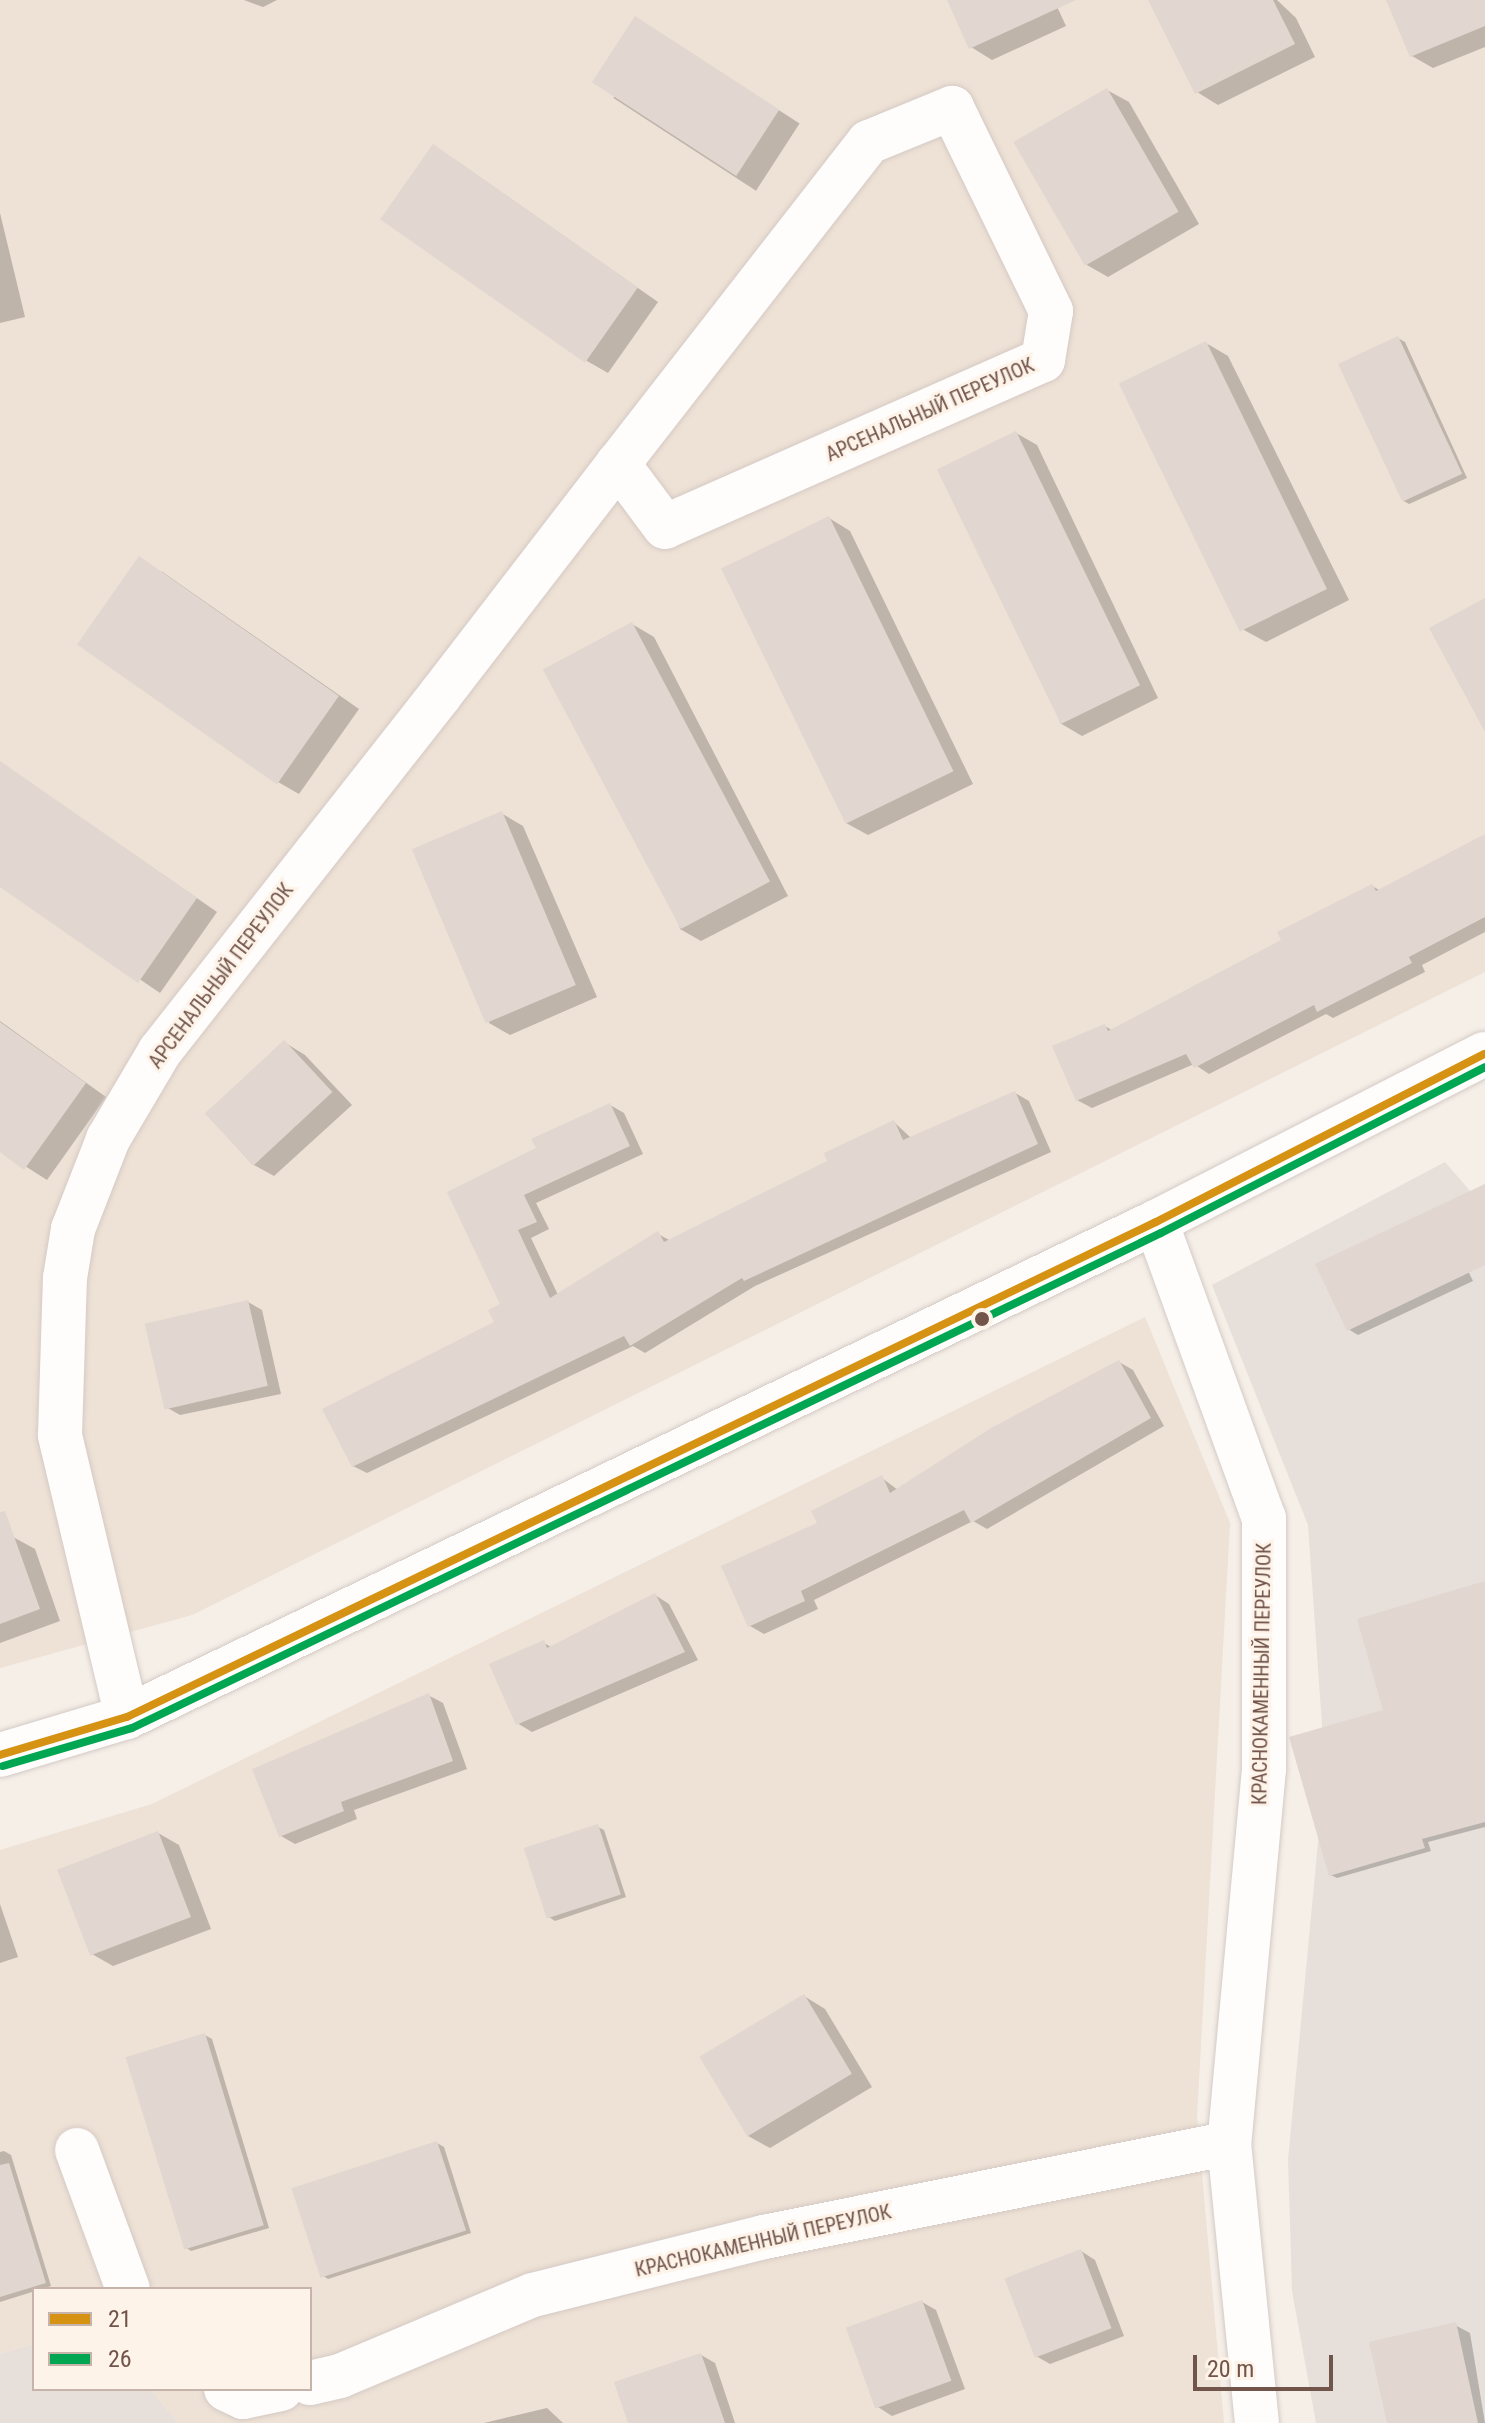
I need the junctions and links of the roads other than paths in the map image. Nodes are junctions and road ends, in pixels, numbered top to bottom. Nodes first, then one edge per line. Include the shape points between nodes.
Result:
1 (618, 464) junction
2 (1485, 1054) edge
3 (1156, 1222) junction
4 (127, 1717) junction
5 (0, 1755) edge
6 (1229, 2143) junction
7 (77, 2150) dead end
8 (127, 2287) edge
9 (312, 2383) edge
10 (230, 2391) edge
11 (272, 2391) edge
12 (1257, 2423) edge

1 - 1 street, АРСЕНАЛЬНЫЙ ПЕРЕУЛОК via 665,527 1043,360 1051,311 952,108 869,142
1 - 4 street, АРСЕНАЛЬНЫЙ ПЕРЕУЛОК via 160,1051 108,1139 73,1229 65,1278 60,1435
2 - 3 street
3 - 4 street
3 - 6 street, КРАСНОКАМЕННЫЙ ПЕРЕУЛОК via 1264,1518 1264,1769
4 - 5 street
6 - 9 street, КРАСНОКАМЕННЫЙ ПЕРЕУЛОК via 764,2237 533,2295 340,2376
6 - 12 street, КРАСНОКАМЕННЫЙ ПЕРЕУЛОК
7 - 8 street
10 - 11 street via 243,2397

